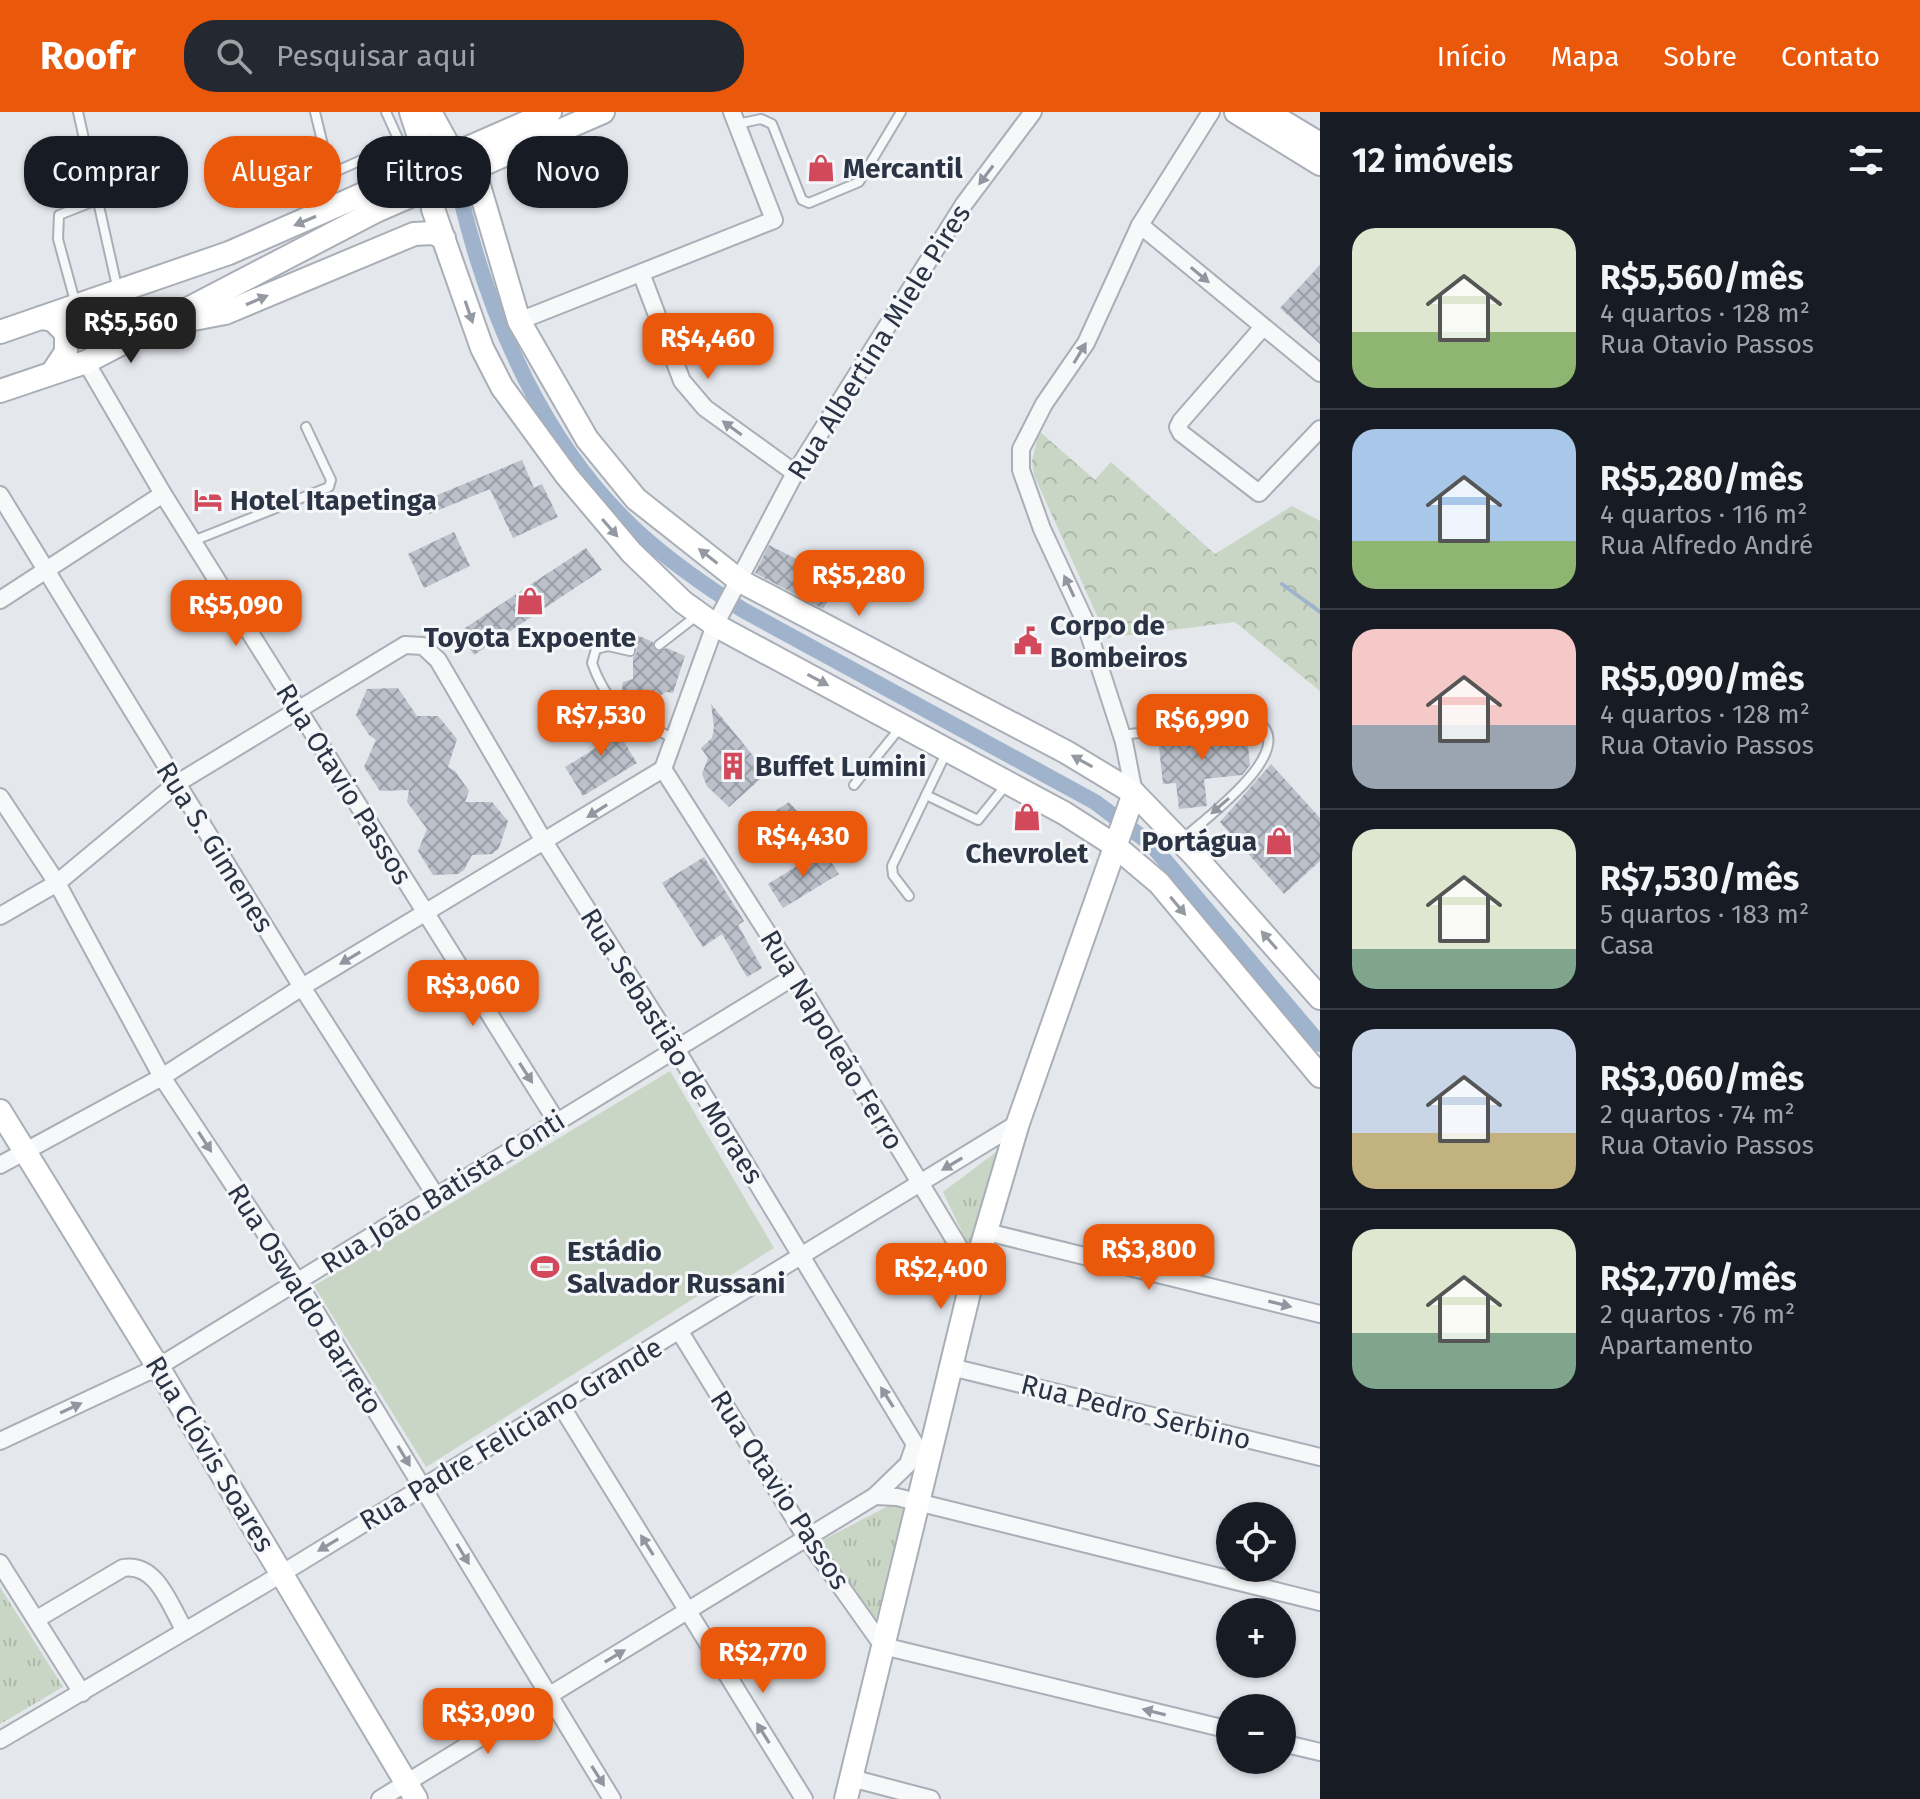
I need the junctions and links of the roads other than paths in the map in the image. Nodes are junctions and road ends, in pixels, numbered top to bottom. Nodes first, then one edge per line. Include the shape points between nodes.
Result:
1 (78, 112) edge
2 (315, 112) edge
3 (386, 112) edge
4 (411, 112) edge
5 (430, 112) edge
6 (550, 112) edge
7 (603, 112) edge
8 (901, 112) edge
9 (1033, 112) edge
10 (1211, 112) edge
11 (1236, 112) edge
12 (1267, 112) edge
13 (734, 118) edge
14 (83, 136) edge
15 (417, 136) edge
16 (447, 136) edge
17 (491, 147) edge
18 (1320, 149) edge
19 (491, 153) edge
20 (357, 205) edge
21 (77, 208) edge
22 (99, 208) edge
23 (381, 208) edge
24 (436, 208) edge
25 (481, 208) edge
26 (1140, 225) junction
27 (444, 238) junction
28 (641, 273) junction
29 (118, 292) junction
30 (77, 306) junction
31 (41, 318) junction
32 (519, 321) junction
33 (155, 327) junction
34 (1263, 327) junction
35 (0, 332) edge
36 (86, 362) junction
37 (52, 373) junction
38 (1320, 373) edge
39 (0, 391) edge
40 (306, 427) dead end
41 (1320, 429) edge
42 (795, 473) junction
43 (163, 494) junction
44 (0, 495) edge
45 (193, 542) junction
46 (46, 571) junction
47 (738, 584) junction
48 (0, 600) edge
49 (712, 616) junction
50 (659, 645) dead end
51 (630, 651) dead end
52 (297, 708) junction
53 (902, 725) junction
54 (1122, 735) junction
55 (674, 739) junction
56 (948, 750) junction
57 (663, 769) junction
58 (1008, 782) junction
59 (176, 784) junction
60 (854, 785) dead end
61 (926, 795) junction
62 (0, 797) edge
63 (1132, 799) junction
64 (1089, 829) junction
65 (1117, 838) junction
66 (1181, 840) junction
67 (545, 843) junction
68 (1140, 867) junction
69 (1105, 871) junction
70 (57, 883) junction
71 (909, 896) dead end
72 (423, 913) junction
73 (0, 916) edge
74 (795, 976) junction
75 (302, 987) junction
76 (1320, 998) edge
77 (676, 1049) junction
78 (1320, 1076) edge
79 (162, 1077) junction
80 (0, 1111) edge
81 (557, 1122) junction
82 (1018, 1123) junction
83 (23, 1154) junction
84 (0, 1165) edge
85 (919, 1184) junction
86 (436, 1196) junction
87 (987, 1232) junction
88 (801, 1257) junction
89 (974, 1272) junction
90 (297, 1281) junction
91 (1320, 1314) edge
92 (680, 1332) junction
93 (158, 1367) junction
94 (951, 1367) junction
95 (560, 1404) junction
96 (0, 1441) edge
97 (915, 1444) junction
98 (1320, 1457) edge
99 (927, 1464) junction
100 (423, 1487) junction
101 (875, 1496) junction
102 (918, 1503) junction
103 (807, 1539) junction
104 (0, 1563) edge
105 (281, 1574) junction
106 (1320, 1602) edge
107 (688, 1612) junction
108 (37, 1619) junction
109 (185, 1631) junction
110 (883, 1646) junction
111 (82, 1693) junction
112 (548, 1696) junction
113 (1216, 1727) edge
114 (0, 1740) edge
115 (1296, 1746) edge
116 (1320, 1752) edge
117 (411, 1791) edge
118 (845, 1792) edge
119 (380, 1799) edge
120 (612, 1799) edge
121 (804, 1799) edge
122 (931, 1799) edge

1 - 14 lane
2 - 3 lane via 330,174 400,143
4 - 15 main road
5 - 16 main road
6 - 17 main road
7 - 19 main road
8 - 13 lane via 859,182 809,203 802,200 772,124
9 -> 42 street, Rua Albertina Miele Pires via 964,204
10 - 26 street
11 - 18 main road via 1291,145
12 - 18 main road
13 - 28 street via 774,220
20 -> 29 main road
21 - 30 lane via 59,215 58,239
22 - 29 lane
23 - 33 main road
24 - 27 main road
25 - 32 main road
26 -> 34 street
54 -> 26 street via 1084,619 1021,470 1021,449 1086,343
33 -> 27 main road via 225,313 414,234
27 -> 49 main road via 482,348 502,387 632,553
28 - 32 street
42 -> 28 street via 705,408 682,381
29 - 30 main road
30 - 31 main road
31 - 35 main road
31 - 37 main road via 53,320 66,333 66,352
47 -> 32 main road via 636,499 587,439
33 - 36 main road
34 - 38 street
34 - 41 street via 1181,421 1181,433 1259,493
36 - 37 main road
36 - 43 street, Rua Otavio Passos
37 - 39 main road
40 - 45 lane via 331,480 329,487
42 - 47 street, Rua Albertina Miele Pires
43 - 45 street, Rua Otavio Passos
43 - 46 street
44 - 46 street, Rua S. Gimenes
45 - 52 street, Rua Otavio Passos
46 - 48 street
46 - 59 street, Rua S. Gimenes
47 - 49 street, Rua Albertina Miele Pires
63 -> 47 main road via 1066,752
49 - 50 lane
49 -> 53 main road
49 - 55 street, Rua Albertina Miele Pires
51 - 55 lane via 596,649 592,663 605,696 617,709
52 - 59 street
52 - 67 street, Rua Sebastião de Moraes via 405,645 423,646 438,660
52 - 72 street, Rua Otavio Passos
53 - 56 main road
53 - 60 lane
54 - 63 street
54 -> 66 lane via 1253,719 1263,724 1271,743 1267,754 1240,789
55 - 57 street, Rua Albertina Miele Pires
56 - 58 main road
56 - 61 lane
57 -> 67 street
57 - 74 street, Rua Napoleão Ferro
58 - 61 lane via 978,820
58 - 64 main road
59 - 70 street
59 - 75 street, Rua S. Gimenes
61 - 71 lane via 892,866
62 - 70 street, Rua Oswaldo Barreto
63 - 65 main road
63 - 66 main road
64 - 65 main road
64 - 69 main road
65 - 68 main road
65 - 69 main road
76 -> 66 main road
67 - 72 street
67 - 77 street, Rua Sebastião de Moraes
68 - 69 main road
68 -> 78 main road
69 - 82 main road
70 - 73 street
70 - 79 street, Rua Oswaldo Barreto
72 -> 75 street
72 -> 81 street, Rua Otavio Passos
74 - 77 street, Rua João Batista Conti
74 - 85 street, Rua Napoleão Ferro
75 - 79 street
75 - 86 street, Rua S. Gimenes
77 - 81 street, Rua João Batista Conti
77 - 88 street, Rua Sebastião de Moraes
79 - 83 street
79 -> 90 street, Rua Oswaldo Barreto
80 - 83 main road, Rua Clóvis Soares
81 - 86 street, Rua João Batista Conti
82 -> 85 street, Rua Padre Feliciano Grande
82 - 87 main road
83 - 84 street
83 - 93 main road, Rua Clóvis Soares
85 - 88 street, Rua Padre Feliciano Grande
85 - 89 street, Rua Napoleão Ferro
86 - 90 street, Rua João Batista Conti
87 - 89 main road
87 -> 91 street
88 - 92 street, Rua Padre Feliciano Grande
97 -> 88 street, Rua Sebastião de Moraes
89 - 94 main road
90 - 93 street, Rua João Batista Conti
90 -> 100 street, Rua Oswaldo Barreto
92 - 95 street, Rua Padre Feliciano Grande
92 - 103 street, Rua Otavio Passos
96 -> 93 street, Rua João Batista Conti
93 - 105 main road, Rua Clóvis Soares
94 - 98 street, Rua Pedro Serbino
94 - 99 main road
95 - 100 street, Rua Padre Feliciano Grande
107 -> 95 street
97 - 99 street, Rua Sebastião de Moraes
97 - 101 street via 908,1464
99 - 102 main road
100 -> 105 street, Rua Padre Feliciano Grande
100 -> 112 street, Rua Oswaldo Barreto
101 - 102 street
101 - 103 street
102 - 106 street
102 - 110 main road
103 - 107 street
103 - 110 street, Rua Otavio Passos
104 - 108 street
105 - 109 street, Rua Padre Feliciano Grande
105 - 117 main road, Rua Clóvis Soares
112 -> 107 street
121 -> 107 street
108 - 109 street via 132,1566 151,1573
108 - 111 street
109 - 111 street, Rua Padre Feliciano Grande
113 -> 110 street
110 - 118 main road
111 - 114 street, Rua Padre Feliciano Grande
112 - 117 street
112 -> 120 street, Rua Oswaldo Barreto
115 - 116 street
117 - 119 street
118 - 122 street

